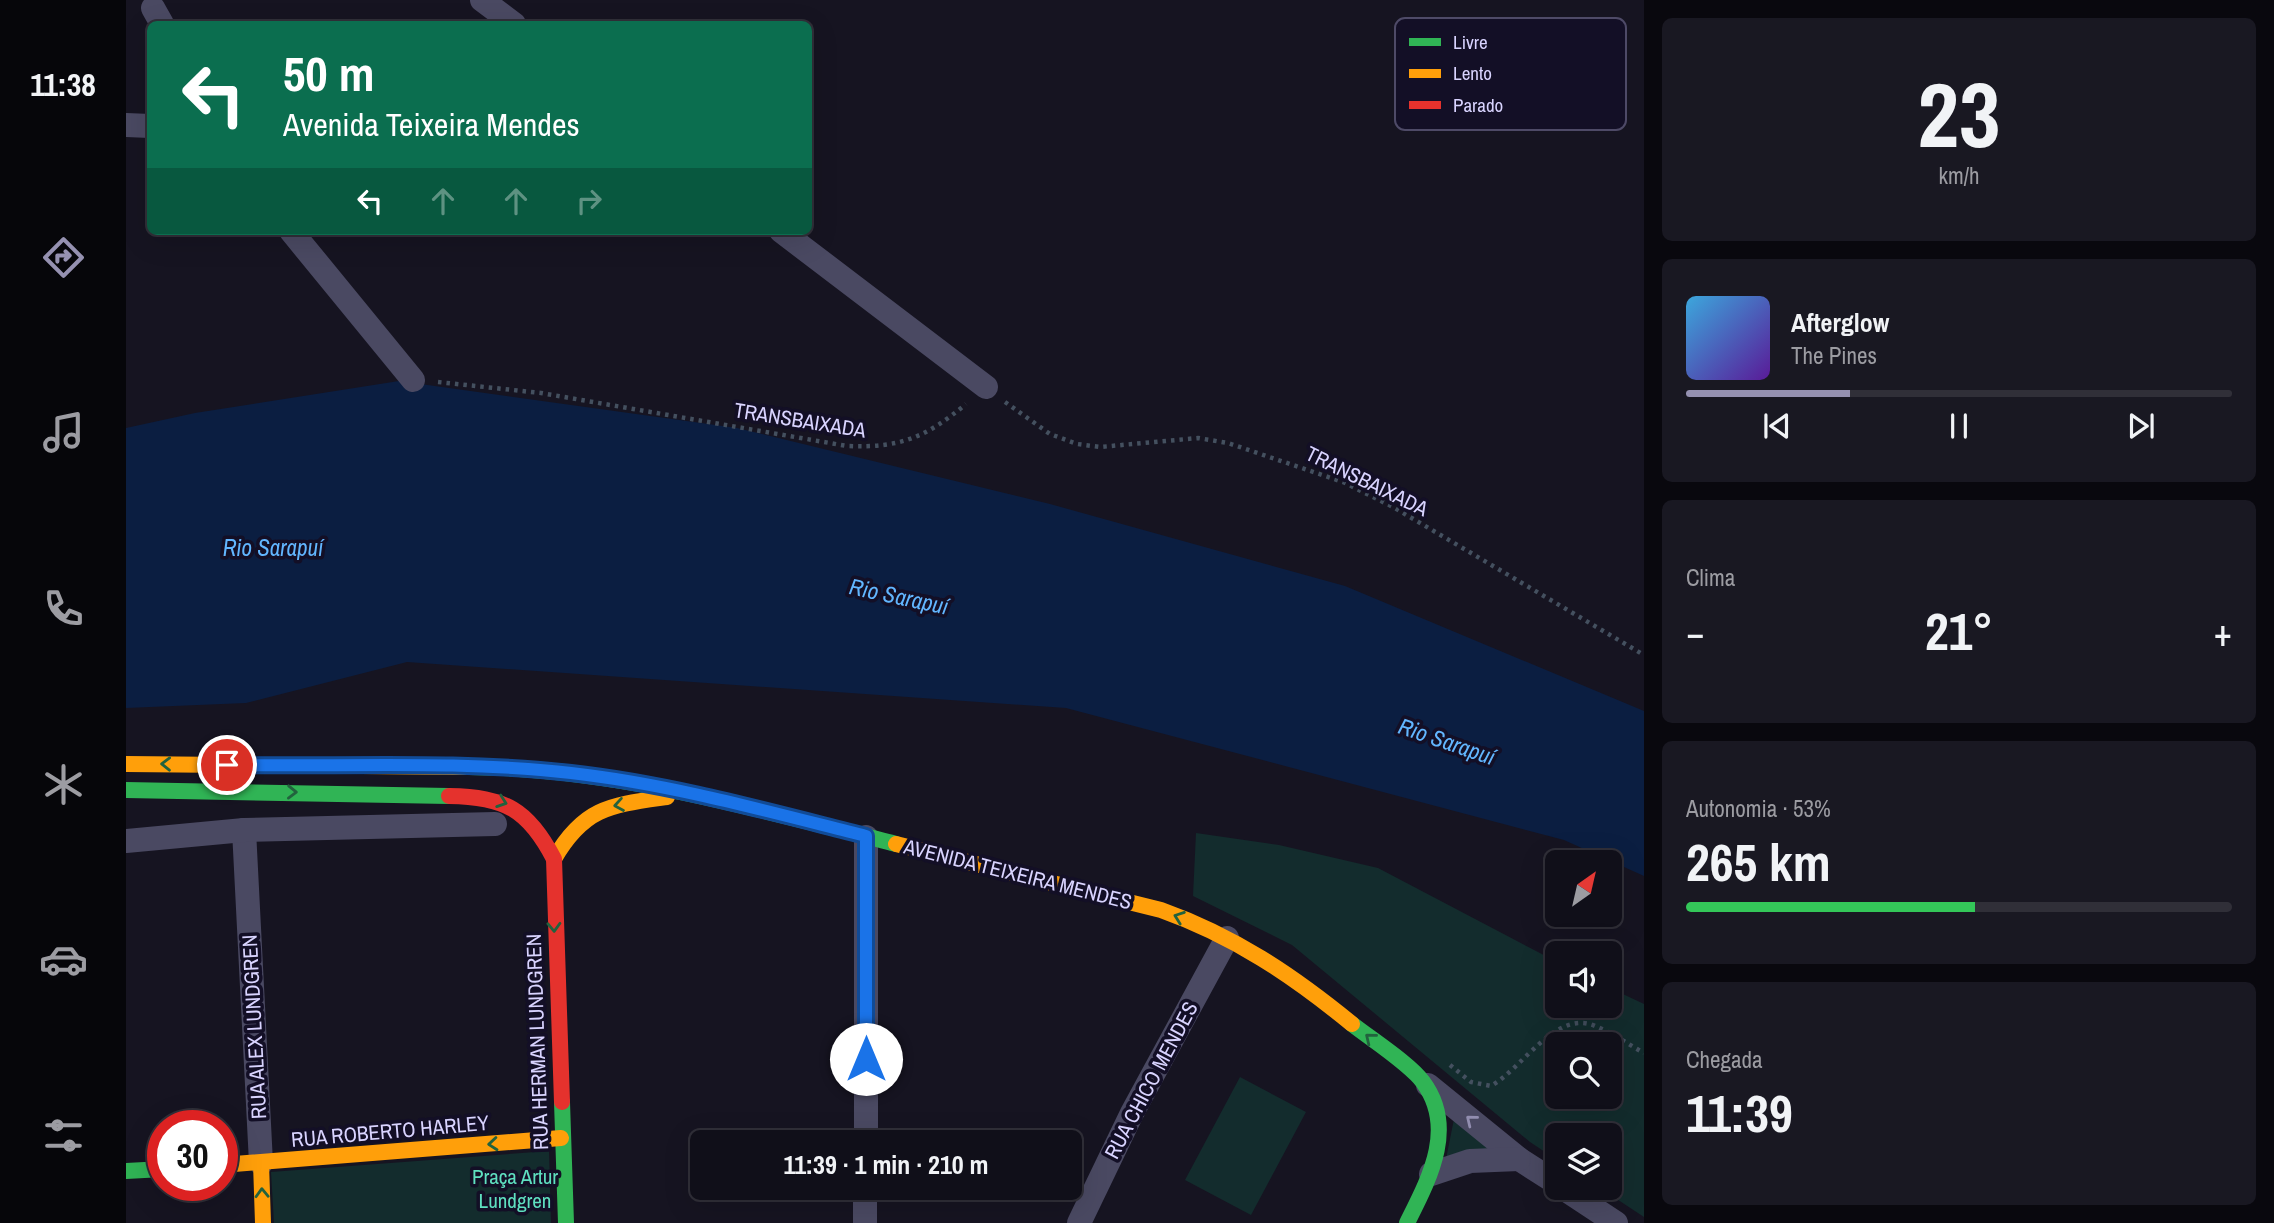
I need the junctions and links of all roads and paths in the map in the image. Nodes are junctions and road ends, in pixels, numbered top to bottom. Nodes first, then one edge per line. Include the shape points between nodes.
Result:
1 (482, 0) edge
2 (510, 21) edge
3 (126, 125) edge
4 (147, 126) edge
5 (293, 235) edge
6 (786, 235) edge
7 (413, 380) joint
8 (986, 387) junction
9 (1644, 655) edge
10 (126, 764) edge
11 (126, 790) edge
12 (686, 794) junction
13 (495, 824) dead end
14 (244, 831) junction
15 (866, 836) junction
16 (126, 841) edge
17 (554, 859) junction
18 (1227, 938) junction
19 (1423, 1081) junction
20 (866, 1130) edge
21 (561, 1138) junction
22 (1519, 1159) junction
23 (261, 1163) junction
24 (238, 1164) edge
25 (147, 1170) edge
26 (126, 1171) edge
27 (1431, 1174) junction
28 (1545, 1176) edge
29 (865, 1200) edge
30 (1581, 1200) edge
31 (263, 1223) edge
32 (566, 1223) edge
33 (865, 1223) edge
34 (1079, 1223) edge
35 (1407, 1223) edge
36 (1616, 1223) edge

1 - 2 street
3 - 4 street
5 - 7 street
6 - 8 street
7 - 8 path, TRANSBAIXADA via 541,393 874,447 894,446 918,436
8 - 9 path, TRANSBAIXADA via 1051,434 1077,444 1100,447 1198,438 1265,454 1343,482
12 -> 10 main road, AVENIDA TEIXEIRA MENDES via 569,773 498,767
11 -> 17 main road, RUA HERMAN LUNDGREN via 435,795 506,802 545,839
12 - 15 main road, AVENIDA TEIXEIRA MENDES
12 -> 17 main road via 595,809 564,840
13 - 14 street
14 - 16 street
14 - 23 street, RUA ALEX LUNDGREN
18 -> 15 main road, AVENIDA TEIXEIRA MENDES via 1128,899
15 - 20 street
17 -> 21 main road, RUA HERMAN LUNDGREN
19 -> 18 main road, AVENIDA TEIXEIRA MENDES via 1297,979
18 - 34 street, RUA CHICO MENDES via 1132,1113
22 -> 19 street
19 - 27 main road, AVENIDA TEIXEIRA MENDES via 1439,1114 1441,1131
21 -> 23 main road, RUA ROBERTO HARLEY
21 - 32 main road, RUA HERMAN LUNDGREN
22 - 27 street via 1469,1161
22 - 28 street
23 - 24 main road, RUA ROBERTO HARLEY
31 -> 23 main road, RUA ALEX LUNDGREN
25 - 26 main road
27 - 35 main road
29 - 33 street
30 - 36 street

